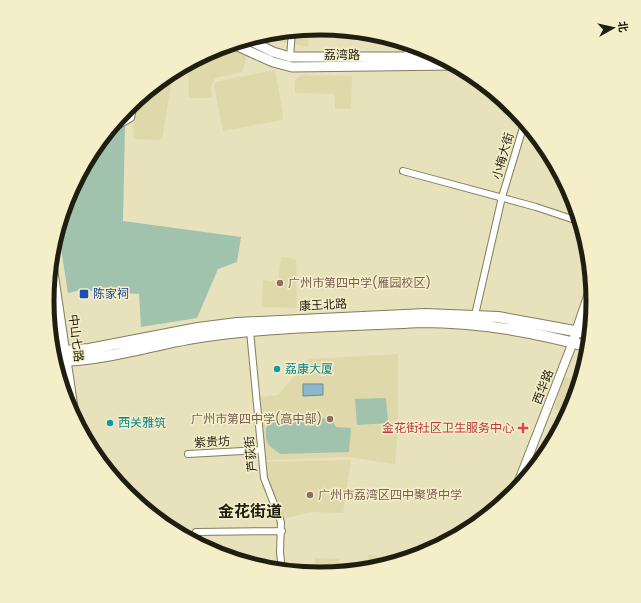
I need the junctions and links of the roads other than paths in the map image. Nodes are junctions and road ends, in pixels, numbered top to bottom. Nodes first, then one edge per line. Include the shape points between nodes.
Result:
1 (292, 37) edge
2 (255, 43) edge
3 (241, 47) edge
4 (408, 50) edge
5 (290, 57) junction
6 (429, 58) edge
7 (407, 61) junction
8 (441, 64) edge
9 (132, 113) edge
10 (123, 123) edge
11 (523, 128) edge
12 (403, 171) dead end
13 (502, 197) junction
14 (574, 220) edge
15 (54, 296) edge
16 (587, 301) edge
17 (54, 309) edge
18 (56, 312) junction
19 (475, 315) junction
20 (556, 327) junction
21 (250, 331) junction
22 (577, 331) junction
23 (585, 333) edge
24 (553, 338) junction
25 (573, 342) junction
26 (584, 344) edge
27 (59, 351) edge
28 (59, 357) edge
29 (262, 450) junction
30 (188, 454) dead end
31 (520, 478) edge
32 (282, 531) junction
33 (196, 532) dead end
34 (281, 565) edge

1 - 5 street
2 - 5 main road, 荔湾路
3 - 7 main road, 荔湾路 via 273,62 292,67
4 - 7 street
5 - 7 main road, 荔湾路
6 - 7 main road, 荔湾路
7 - 8 main road, 荔湾路
9 - 10 street via 131,118
11 - 13 street, 小梅大街
12 - 13 street
13 - 14 street
13 - 19 street, 小梅大街
15 - 18 main road, 中山七路
16 - 22 main road, 西华路
17 - 18 main road, 中山七路
18 - 27 main road, 中山七路
19 - 20 main road, 康王北路
19 - 28 main road, 康王北路 via 418,314 237,323 204,327
20 - 22 main road, 康王北路
20 - 24 street via 560,333
21 - 24 main road, 康王北路 via 450,322 500,326
21 - 28 main road, 康王北路 via 195,337 109,356
21 - 29 street, 芦荻街
22 - 23 main road, 康王北路
22 - 25 main road, 西华路
24 - 25 main road, 康王北路
25 - 26 main road, 康王北路
25 - 31 street, 西华路
29 - 30 street, 紫贵坊
29 - 32 street, 芦荻街 via 264,478
32 - 33 street
32 - 34 street, 芦荻街

